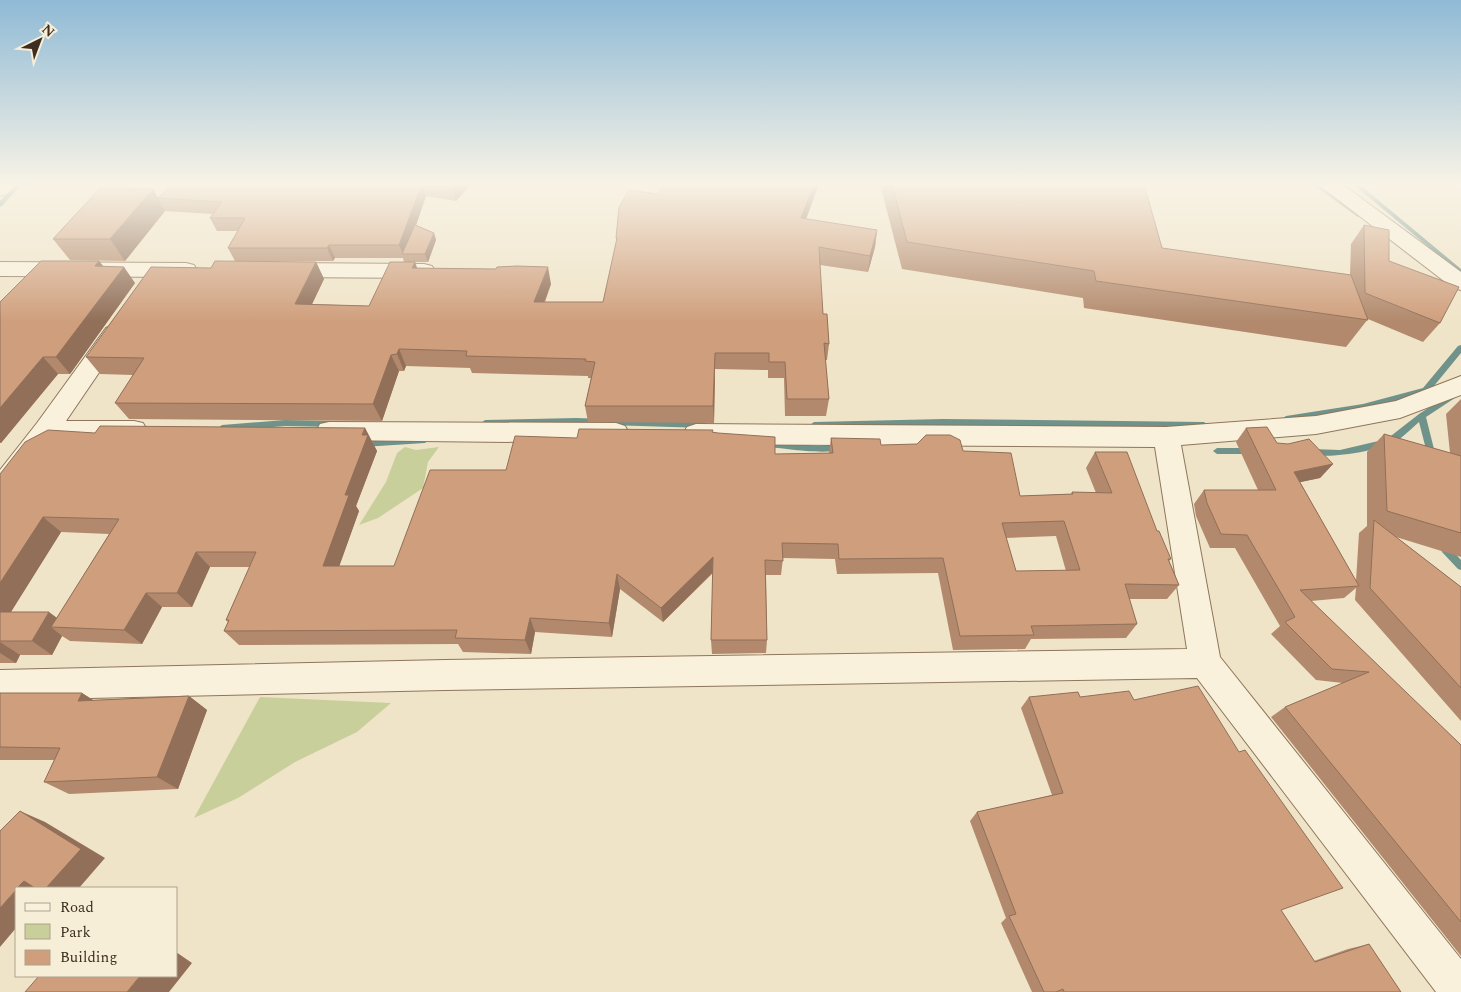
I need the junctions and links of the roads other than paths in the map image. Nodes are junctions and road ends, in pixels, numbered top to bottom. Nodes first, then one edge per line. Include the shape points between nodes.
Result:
1 (1391, 230) edge
2 (0, 269) edge
3 (158, 270) junction
4 (207, 270) edge
5 (266, 270) edge
6 (442, 271) edge
7 (1461, 283) edge
8 (141, 294) edge
9 (124, 319) edge
10 (1461, 385) edge
11 (46, 430) junction
12 (156, 430) edge
13 (306, 431) edge
14 (636, 434) edge
15 (676, 434) edge
16 (1166, 437) junction
17 (0, 490) edge
18 (1205, 664) junction
19 (0, 685) edge
20 (1461, 992) edge

1 - 7 street
2 - 3 street
3 - 4 street
3 - 8 street
5 - 6 street
9 - 11 street
10 - 16 street via 1400,409 1316,425
11 - 12 street
11 - 17 street
13 - 14 street
15 - 16 street
16 - 18 street
18 - 19 street
18 - 20 street

